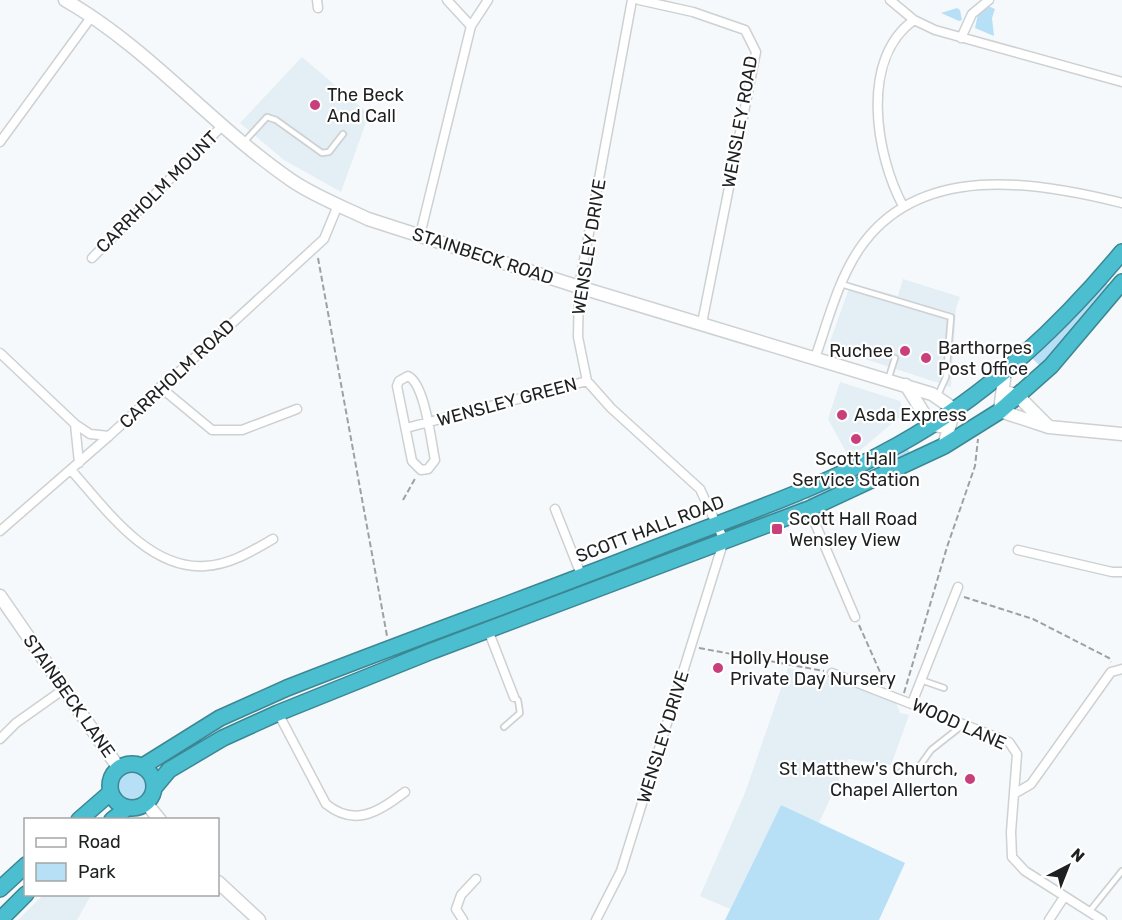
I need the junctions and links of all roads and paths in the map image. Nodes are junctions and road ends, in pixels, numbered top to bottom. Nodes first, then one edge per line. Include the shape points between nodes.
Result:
1 (65, 0) edge
2 (447, 0) edge
3 (488, 0) edge
4 (632, 0) edge
5 (639, 0) edge
6 (890, 0) edge
7 (989, 0) edge
8 (92, 16) junction
9 (914, 20) junction
10 (471, 27) junction
11 (962, 38) junction
12 (1122, 82) edge
13 (223, 125) junction
14 (343, 134) dead end
15 (0, 142) edge
16 (244, 142) junction
17 (1122, 203) edge
18 (338, 205) junction
19 (903, 206) junction
20 (420, 235) junction
21 (316, 246) junction
22 (1122, 252) edge
23 (92, 258) dead end
24 (1122, 282) edge
25 (841, 284) junction
26 (579, 287) junction
27 (702, 323) junction
28 (0, 353) edge
29 (815, 358) junction
30 (895, 358) dead end
31 (1005, 371) junction
32 (888, 380) junction
33 (587, 381) junction
34 (906, 385) junction
35 (160, 387) junction
36 (983, 389) junction
37 (1011, 393) junction
38 (937, 398) junction
39 (297, 409) dead end
40 (954, 409) junction
41 (1000, 411) junction
42 (428, 423) junction
43 (75, 424) junction
44 (931, 425) junction
45 (1049, 427) junction
46 (406, 428) junction
47 (949, 428) junction
48 (974, 428) junction
49 (1122, 434) edge
50 (110, 436) junction
51 (944, 446) junction
52 (79, 463) junction
53 (71, 470) junction
54 (421, 470) junction
55 (404, 500) dead end
56 (555, 509) dead end
57 (809, 509) junction
58 (718, 524) junction
59 (0, 531) edge
60 (273, 539) dead end
61 (719, 545) junction
62 (1018, 550) dead end
63 (1122, 572) edge
64 (582, 577) junction
65 (957, 591) joint
66 (0, 596) edge
67 (855, 617) joint
68 (488, 630) junction
69 (691, 647) junction
70 (389, 648) junction
71 (1119, 670) edge
72 (832, 673) joint
73 (921, 680) junction
74 (944, 688) dead end
75 (64, 689) junction
76 (890, 694) junction
77 (514, 697) joint
78 (902, 699) junction
79 (912, 703) junction
80 (278, 713) junction
81 (964, 724) junction
82 (504, 727) dead end
83 (0, 739) edge
84 (143, 766) junction
85 (118, 767) junction
86 (900, 772) dead end
87 (154, 788) junction
88 (405, 792) dead end
89 (110, 793) junction
90 (1014, 794) junction
91 (146, 803) junction
92 (127, 808) junction
93 (80, 818) edge
94 (113, 818) edge
95 (159, 818) edge
96 (24, 867) edge
97 (1122, 870) edge
98 (476, 879) dead end
99 (219, 883) edge
100 (0, 889) edge
101 (24, 896) edge
102 (1064, 897) junction
103 (1089, 912) junction
104 (0, 920) edge
105 (258, 920) edge
106 (463, 920) edge
107 (596, 920) edge
108 (1049, 920) edge
109 (1102, 920) edge

1 - 8 street, STAINBECK ROAD
2 - 10 street
3 - 10 street
4 - 26 street, WENSLEY DRIVE
5 - 27 street, WENSLEY ROAD via 693,12 745,30 756,52
6 - 9 street
7 - 11 street via 972,14
8 - 13 street, STAINBECK ROAD via 146,57
8 - 15 street
9 - 11 street
9 - 19 street via 899,30 891,44 877,100 881,152
10 - 20 street
11 - 12 street
13 - 16 street, STAINBECK ROAD
13 - 23 street, CARRHOLM MOUNT
14 - 16 lane via 329,152 322,153 267,117
16 - 18 street, STAINBECK ROAD via 292,181
17 - 19 street via 1088,194 1001,183 952,187
18 - 20 street, STAINBECK ROAD
18 - 21 street, CARRHOLM ROAD via 324,239
19 - 25 street via 861,247
20 - 26 street, STAINBECK ROAD
21 - 35 street, CARRHOLM ROAD
21 - 70 path
22 - 31 highway, SCOTT HALL ROAD via 1082,300
24 - 37 highway, SCOTT HALL ROAD via 1051,366
25 - 29 street
25 - 38 lane via 951,317 946,377
26 - 27 street, STAINBECK ROAD
26 - 33 street, WENSLEY DRIVE via 578,337
27 - 29 street, STAINBECK ROAD
28 - 43 street
29 - 32 street, STAINBECK ROAD
30 - 32 lane
31 - 36 highway, SCOTT HALL ROAD
31 - 37 street
32 - 34 street, STAINBECK ROAD
33 - 42 street, WENSLEY GREEN
33 - 58 street via 700,489
34 - 38 street, STAINBECK ROAD
34 - 44 street
35 - 39 street via 212,430 242,430
35 - 50 street, CARRHOLM ROAD
36 - 37 street
36 - 40 highway, SCOTT HALL ROAD
37 - 41 highway, SCOTT HALL ROAD
37 - 45 street
38 - 40 street, STAINBECK ROAD
40 - 44 highway, SCOTT HALL ROAD
40 - 47 street
41 - 45 street
41 - 48 highway, SCOTT HALL ROAD
42 - 46 street, WENSLEY GREEN
42 - 46 street, WENSLEY GREEN via 418,384 408,376 397,386
42 - 54 street, WENSLEY GREEN via 435,460 428,469
43 - 50 street via 90,434
43 - 52 street
44 - 47 street
44 - 58 highway, SCOTT HALL ROAD via 801,493
45 - 49 street
46 - 54 street, WENSLEY GREEN via 412,461
47 - 48 street
47 - 51 street
48 - 51 highway, SCOTT HALL ROAD
48 - 78 path via 975,466
50 - 52 street, CARRHOLM ROAD
51 - 57 highway, SCOTT HALL ROAD
52 - 53 street, CARRHOLM ROAD
53 - 59 street, CARRHOLM ROAD
53 - 60 street via 123,526 171,561 189,566 222,563
54 - 55 path
56 - 64 street
57 - 61 highway, SCOTT HALL ROAD
57 - 67 street
58 - 61 street
58 - 64 highway, SCOTT HALL ROAD
61 - 68 highway, SCOTT HALL ROAD
61 - 69 street, WENSLEY DRIVE
62 - 63 street
64 - 70 highway, SCOTT HALL ROAD
65 - 71 path via 1033,619 1109,658
65 - 73 street
66 - 75 street, STAINBECK LANE
67 - 76 path
68 - 77 street
68 - 80 highway, SCOTT HALL ROAD
69 - 72 path
69 - 107 street, WENSLEY DRIVE via 621,871
70 - 84 highway, SCOTT HALL ROAD via 220,718
71 - 90 street via 1111,672 1031,784
72 - 76 street, WOOD LANE
73 - 74 lane
73 - 79 street
75 - 83 street
75 - 85 street, STAINBECK LANE
76 - 78 street, WOOD LANE
77 - 82 lane via 520,713
78 - 79 street, WOOD LANE
79 - 81 street, WOOD LANE
80 - 87 highway, SCOTT HALL ROAD via 223,738 168,770
80 - 88 street via 326,804 337,813 361,817 382,809
81 - 86 lane via 936,746 919,767
81 - 90 street, WOOD LANE via 1009,742 1017,754
84 - 85 highway via 129,763
84 - 87 highway via 151,774
85 - 89 highway via 111,777
87 - 91 highway
89 - 92 highway
89 - 93 highway
90 - 102 street, WOOD LANE via 1012,856 1025,871
91 - 92 highway
91 - 95 street
92 - 94 highway
96 - 100 highway
97 - 103 lane
98 - 106 street via 461,895 456,909
99 - 105 street
101 - 104 highway
102 - 103 street, WOOD LANE
102 - 108 street
103 - 109 street, WOOD LANE

